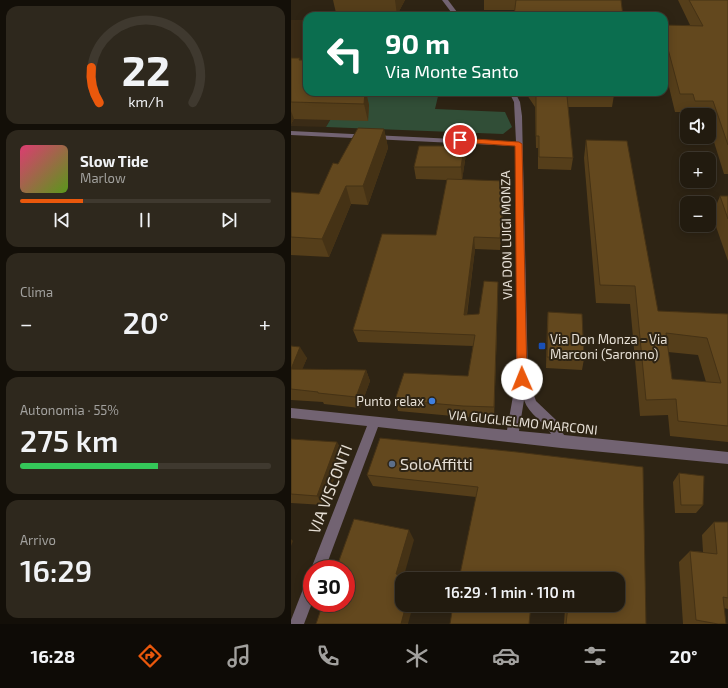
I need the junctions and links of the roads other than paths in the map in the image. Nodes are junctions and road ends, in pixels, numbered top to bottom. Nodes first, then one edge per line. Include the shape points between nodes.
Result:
1 (445, 0) edge
2 (454, 12) edge
3 (515, 96) edge
4 (291, 132) edge
5 (519, 144) junction
6 (522, 379) junction
7 (291, 413) edge
8 (375, 421) junction
9 (512, 436) junction
10 (561, 442) junction
11 (728, 458) edge
12 (321, 560) edge
13 (303, 608) edge
14 (297, 624) edge

1 - 2 street
3 - 5 street, VIA DON LUIGI MONZA via 519,116
4 - 5 street
5 - 6 street, VIA DON LUIGI MONZA
6 - 9 street, VIA DON LUIGI MONZA
6 - 10 street, VIA DON LUIGI MONZA via 531,404 552,424
7 - 8 street, VIA GUGLIELMO MARCONI
8 - 9 street, VIA GUGLIELMO MARCONI
8 - 12 street, VIA VISCONTI
9 - 10 street, VIA GUGLIELMO MARCONI
10 - 11 street, VIA GUGLIELMO MARCONI
13 - 14 street

